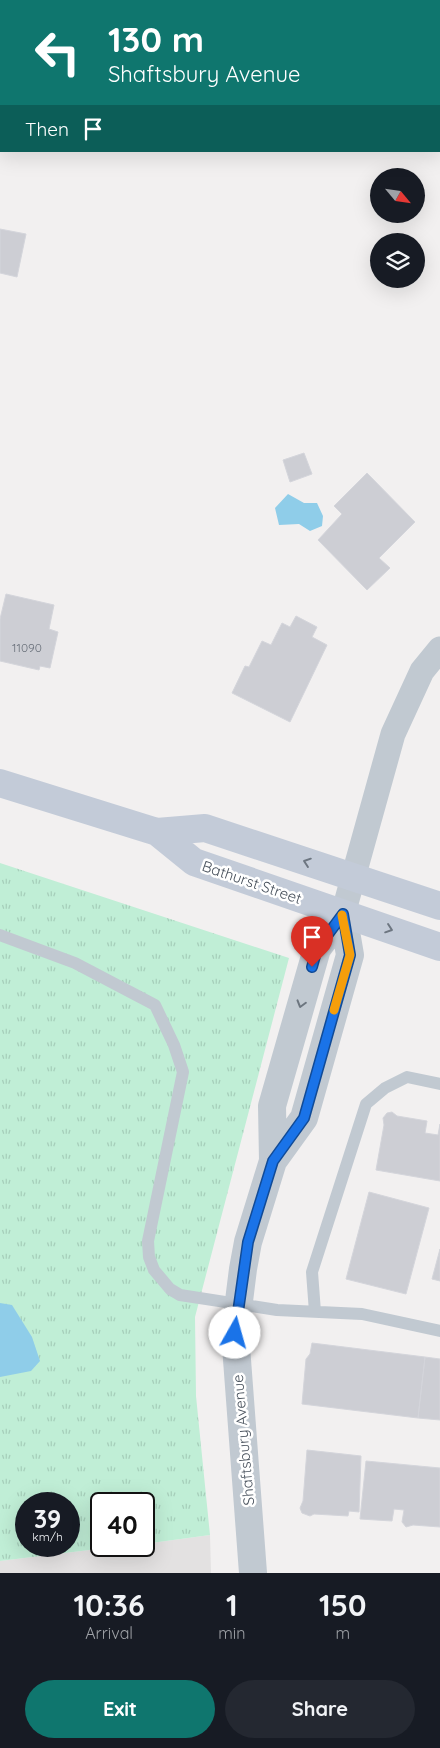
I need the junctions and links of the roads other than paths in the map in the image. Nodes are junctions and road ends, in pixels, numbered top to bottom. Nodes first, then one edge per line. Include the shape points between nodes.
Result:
1 (440, 649) edge
2 (0, 783) edge
3 (157, 832) junction
4 (353, 878) junction
5 (440, 906) edge
6 (343, 914) junction
7 (0, 935) edge
8 (440, 947) edge
9 (440, 1084) edge
10 (238, 1305) junction
11 (315, 1312) junction
12 (440, 1331) edge
13 (253, 1573) edge

1 - 4 street via 422,671 393,734
2 - 3 main road, Bathurst Street
4 -> 3 main road, Bathurst Street via 205,828
3 - 6 main road, Bathurst Street via 194,862
4 - 5 main road, Bathurst Street
4 - 6 street
6 -> 8 main road, Bathurst Street
6 - 10 street, Shaftsbury Avenue via 350,955 348,965 304,1118 273,1161 248,1242
7 - 10 lane via 75,964 155,1005 183,1072 148,1241 150,1257 160,1280 170,1289 187,1296
9 - 11 lane via 407,1077 385,1088 366,1104 312,1272
10 - 11 lane
10 - 13 street, Shaftsbury Avenue via 235,1333
11 - 12 lane via 362,1314

